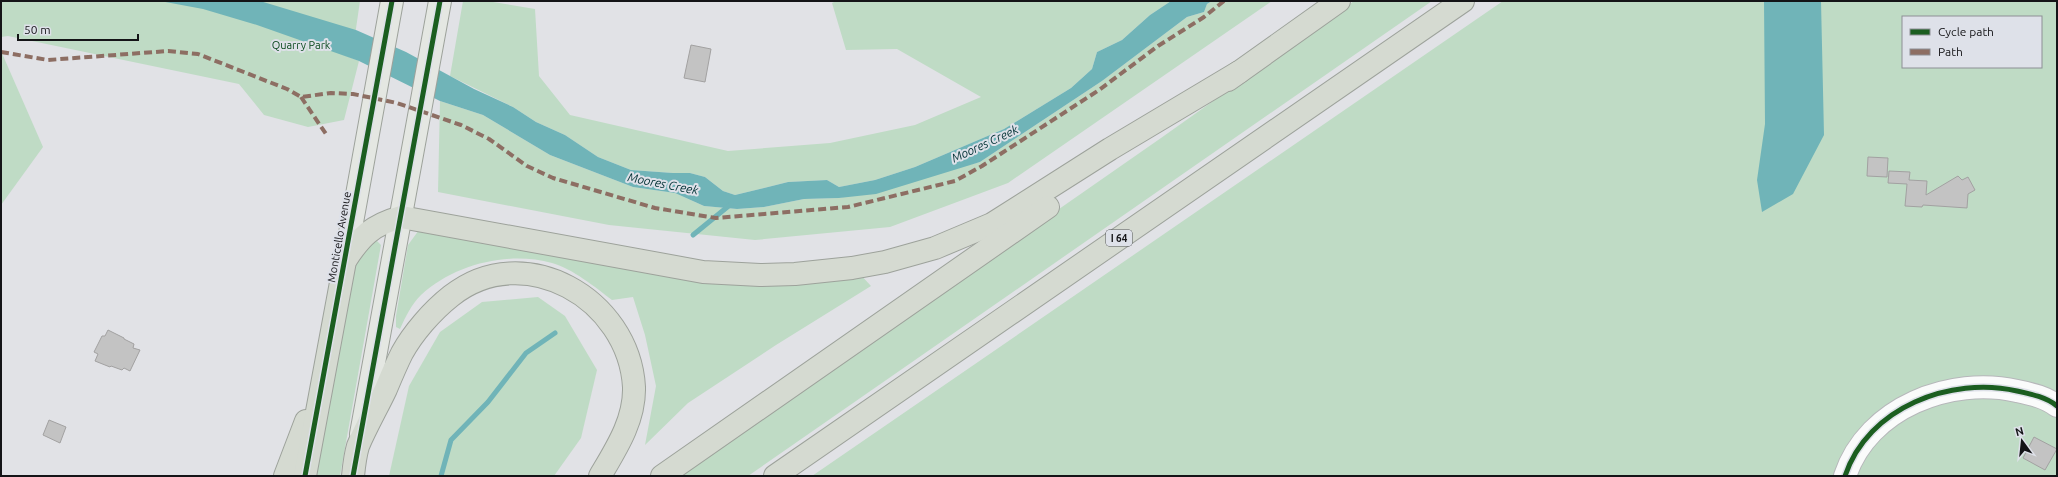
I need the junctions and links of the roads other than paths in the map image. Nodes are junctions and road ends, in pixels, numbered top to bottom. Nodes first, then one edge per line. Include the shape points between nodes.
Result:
1 (392, 1) edge
2 (1339, 1) edge
3 (1463, 1) edge
4 (439, 10) edge
5 (1239, 72) junction
6 (401, 217) junction
7 (345, 261) junction
8 (324, 378) junction
9 (2057, 406) edge
10 (358, 447) junction
11 (285, 476) edge
12 (305, 476) edge
13 (353, 476) edge
14 (600, 476) edge
15 (662, 476) edge
16 (775, 476) edge
17 (1845, 476) edge

1 - 7 main road, Monticello Avenue
2 - 5 highway
3 - 16 highway, I 64
4 - 6 main road
5 - 6 highway via 1110,149 992,224 935,248 852,268 781,274 703,272
5 - 15 highway
6 - 7 highway via 384,222 366,233 355,244
6 - 10 main road
7 - 8 highway, Monticello Avenue
8 - 11 highway
8 - 12 highway, Monticello Avenue
9 - 17 street via 2029,393 1993,387 1956,389 1928,396 1885,420 1856,453
10 - 13 highway
10 - 14 highway via 402,353 434,312 451,296 473,283 492,276 525,274 546,277 565,284 587,297 614,327 625,349 632,368 632,408 626,428

